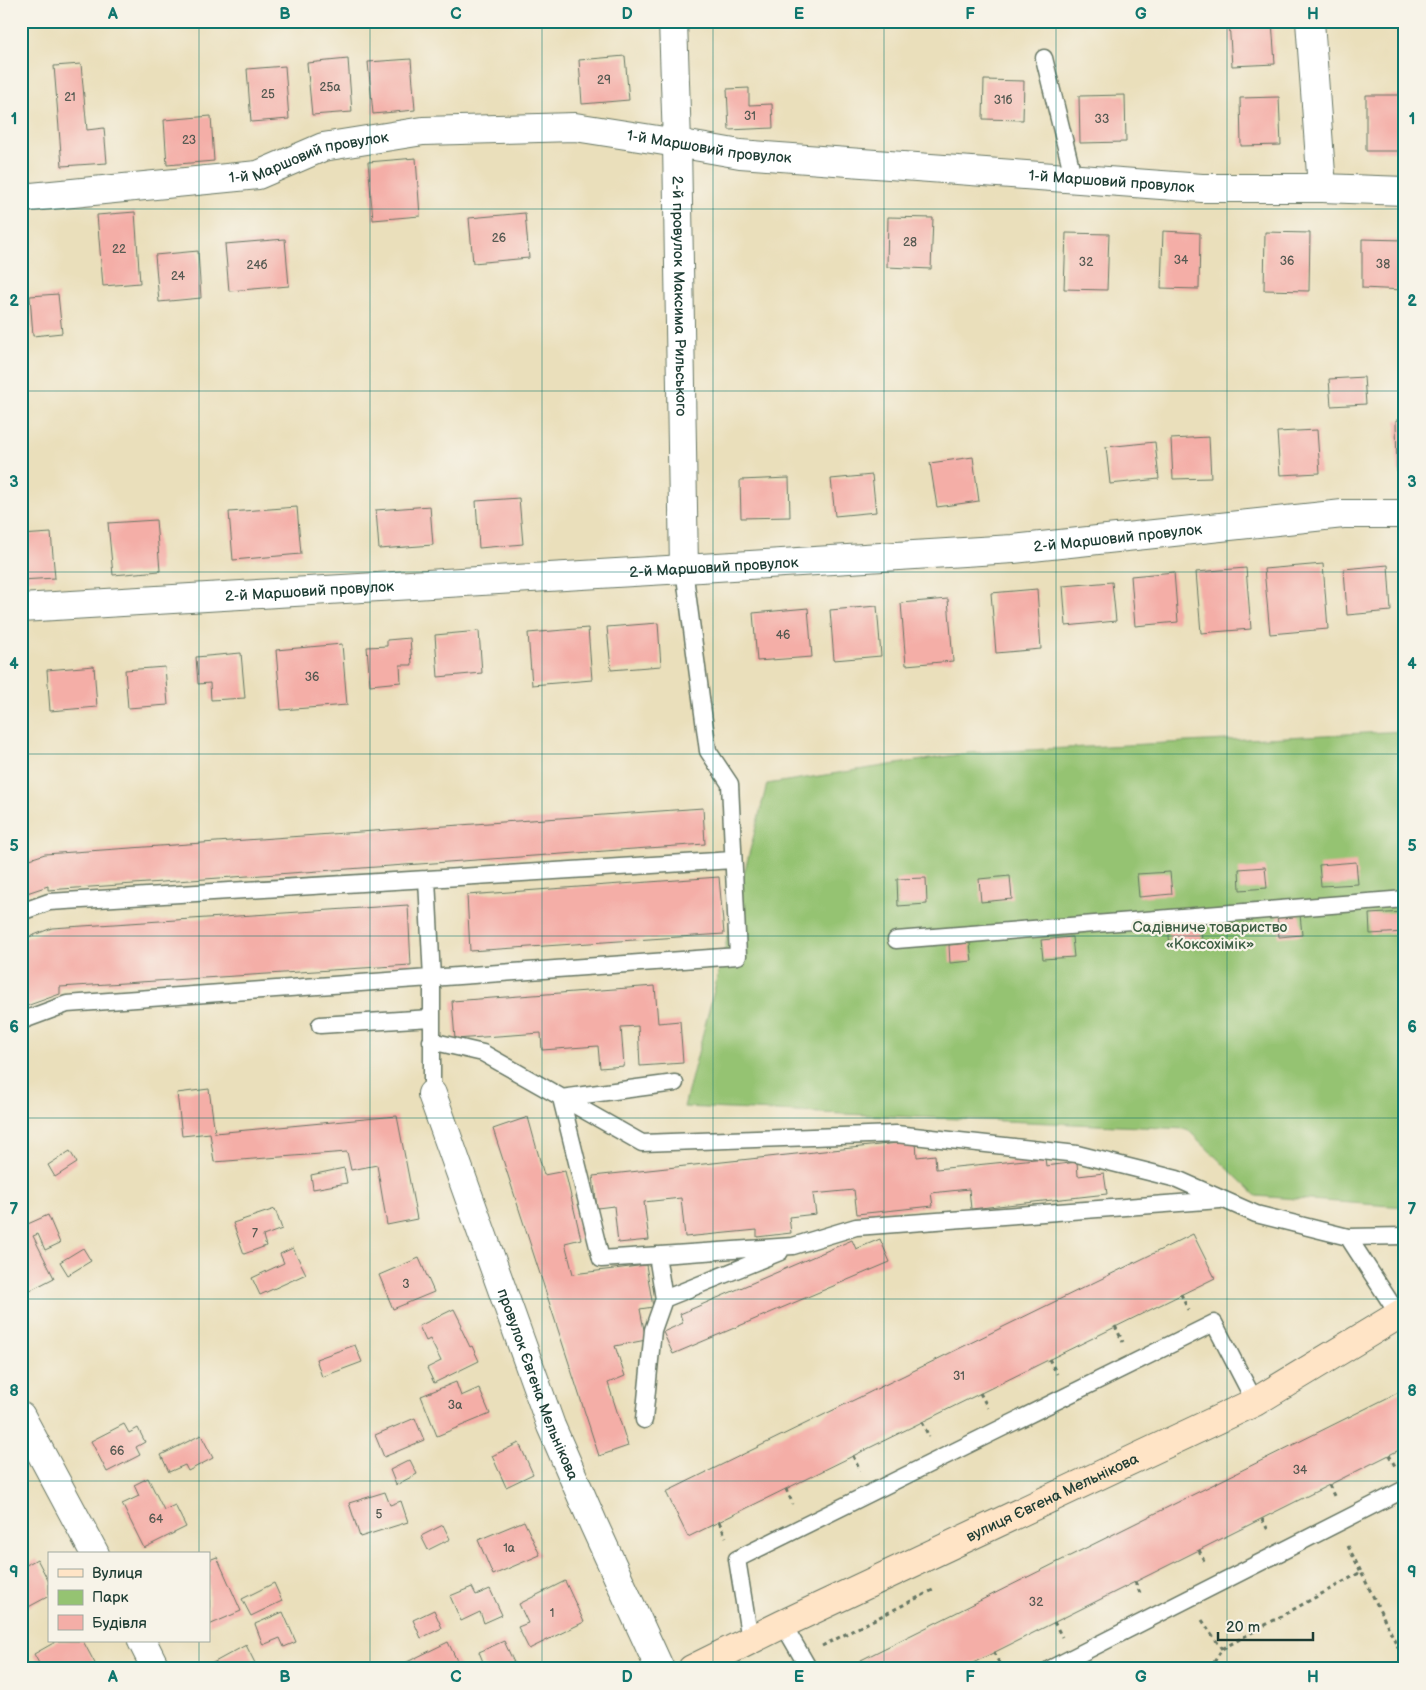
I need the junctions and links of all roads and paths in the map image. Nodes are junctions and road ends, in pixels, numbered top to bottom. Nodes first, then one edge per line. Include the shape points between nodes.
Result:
1 (673, 21) edge
2 (1310, 21) edge
3 (1044, 58) dead end
4 (678, 143) junction
5 (1074, 180) junction
6 (1322, 188) junction
7 (1405, 191) edge
8 (21, 198) edge
9 (1405, 514) edge
10 (684, 569) junction
11 (21, 608) edge
12 (733, 860) junction
13 (427, 879) junction
14 (1405, 899) edge
15 (21, 912) edge
16 (896, 940) dead end
17 (432, 979) junction
18 (431, 1018) junction
19 (21, 1021) edge
20 (320, 1025) dead end
21 (431, 1041) junction
22 (675, 1083) dead end
23 (432, 1094) joint
24 (561, 1098) junction
25 (1224, 1199) junction
26 (1405, 1236) edge
27 (1348, 1237) junction
28 (793, 1246) junction
29 (657, 1255) junction
30 (664, 1300) junction
31 (1401, 1312) edge
32 (1255, 1402) junction
33 (21, 1416) edge
34 (644, 1420) dead end
35 (1405, 1489) edge
36 (94, 1552) edge
37 (1188, 1599) junction
38 (783, 1624) junction
39 (750, 1640) junction
40 (142, 1642) edge
41 (1222, 1649) junction
42 (994, 1652) dead end
43 (1405, 1661) edge
44 (156, 1669) edge
45 (660, 1669) edge
46 (692, 1669) edge
47 (809, 1669) edge
48 (1002, 1669) edge
49 (1050, 1669) edge
50 (1210, 1669) edge

1 - 4 street, 2-й провулок Максима Рильського
2 - 6 street
3 - 5 lane
4 - 5 street, 1-й Маршовий провулок via 740,154
4 - 8 street, 1-й Маршовий провулок via 575,127 423,131 323,147 258,175
4 - 10 street, 2-й провулок Максима Рильського
5 - 6 street, 1-й Маршовий провулок via 1202,188
6 - 7 street, 1-й Маршовий провулок
9 - 10 street, 2-й Маршовий провулок via 1343,514 1013,548
10 - 11 street, 2-й Маршовий провулок
10 - 12 lane via 708,751 730,784
12 - 13 lane
12 - 17 lane via 738,956
13 - 15 lane via 49,902
13 - 17 lane
14 - 16 lane
17 - 18 lane
17 - 19 lane via 67,1004
18 - 20 lane
18 - 21 lane
21 - 23 lane
21 - 24 lane via 483,1053
22 - 24 lane
23 - 45 street, провулок Євгена Мельнікова via 551,1426
24 - 25 lane via 642,1143 896,1134 1077,1154 1177,1178
24 - 29 lane via 601,1259
25 - 27 lane via 1256,1214
25 - 28 lane via 856,1226
26 - 27 lane
27 - 31 lane
28 - 29 lane
28 - 30 lane
29 - 30 lane
30 - 34 lane via 653,1330
31 - 32 street, вулиця Євгена Мельнікова
32 - 38 street, вулиця Євгена Мельнікова
32 - 39 lane via 1214,1323 737,1559
33 - 36 street
35 - 37 lane
37 - 41 path
37 - 49 lane
38 - 39 street, вулиця Євгена Мельнікова
38 - 47 lane
39 - 46 street, вулиця Євгена Мельнікова
40 - 44 street
41 - 43 path via 1361,1572
41 - 50 path
42 - 48 path

